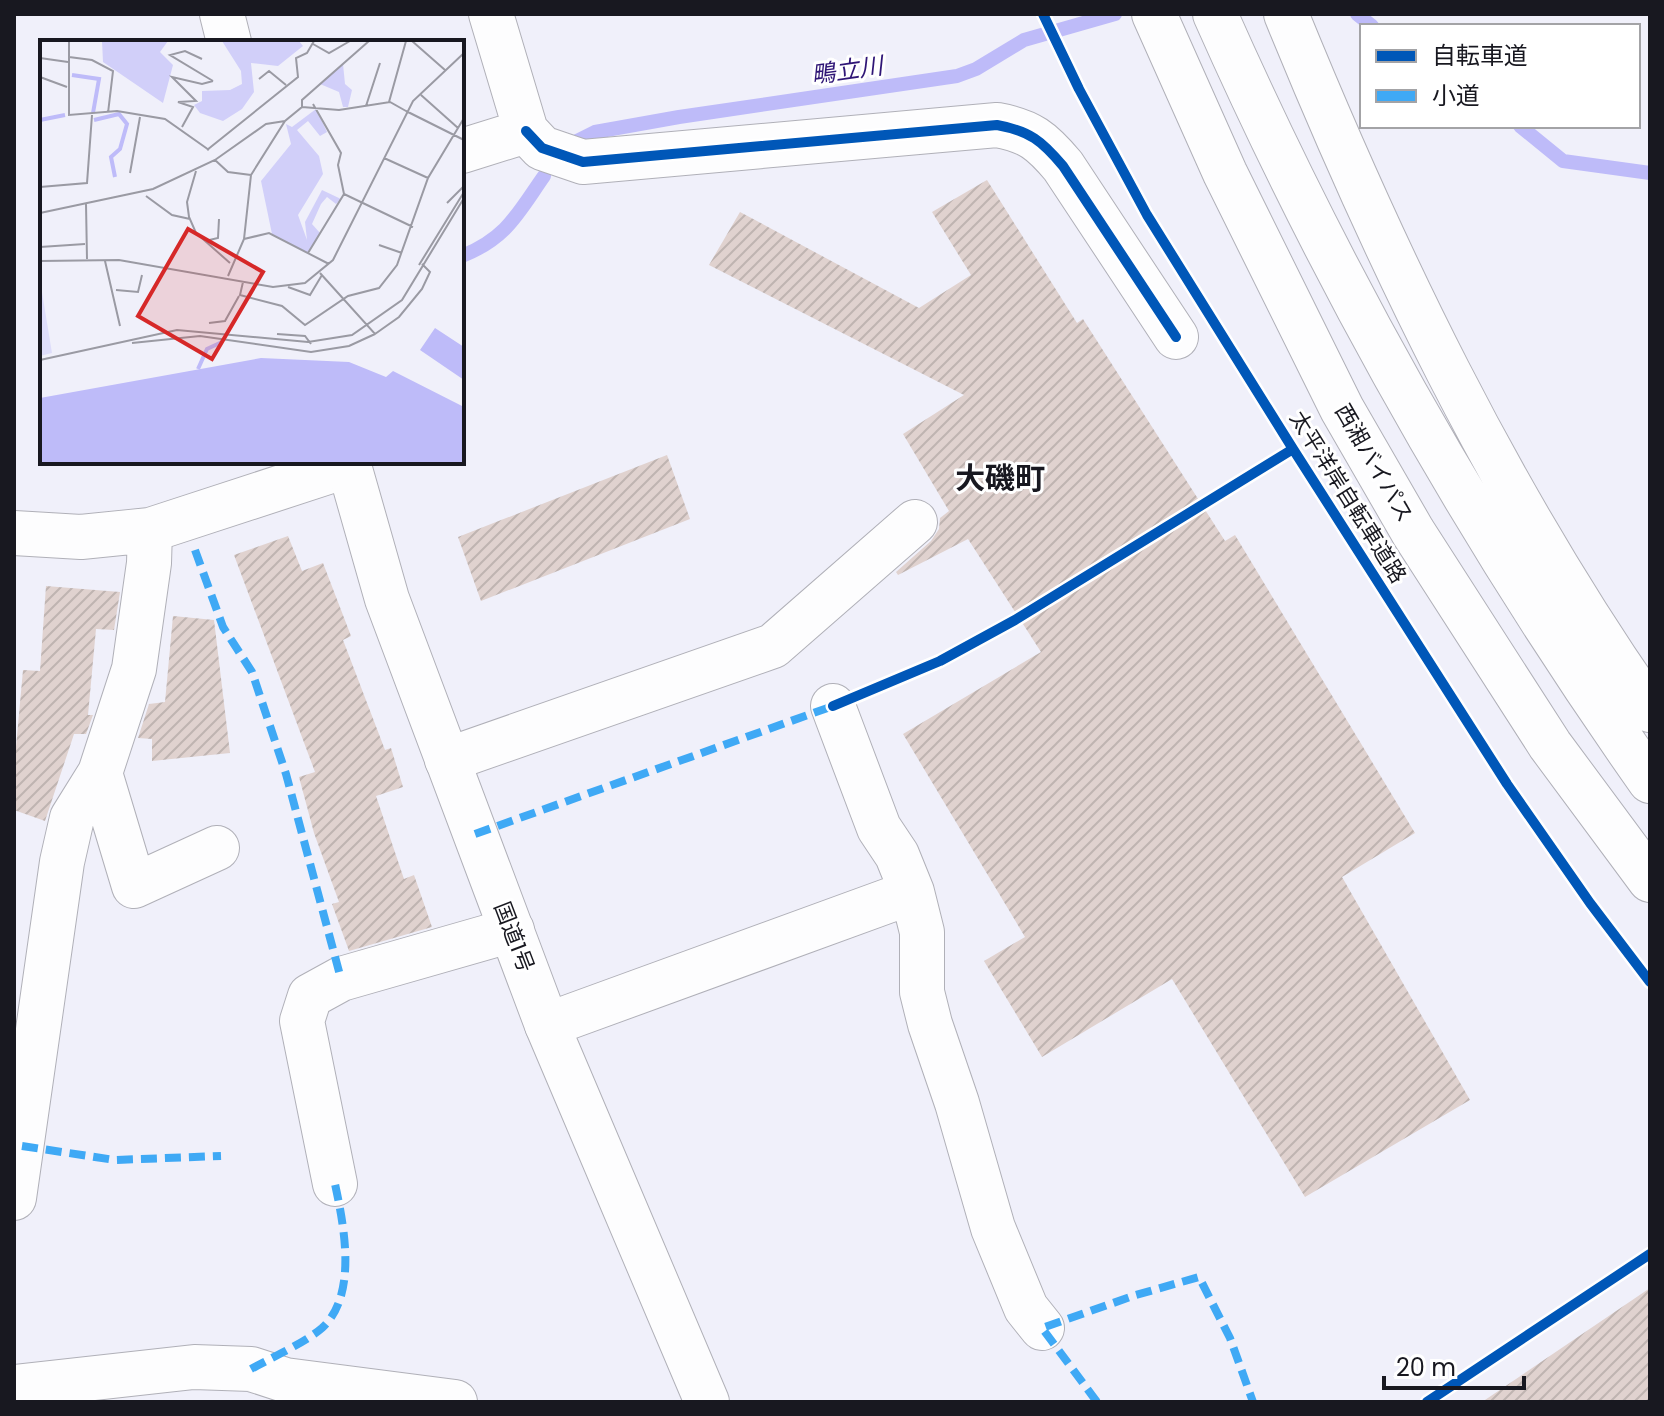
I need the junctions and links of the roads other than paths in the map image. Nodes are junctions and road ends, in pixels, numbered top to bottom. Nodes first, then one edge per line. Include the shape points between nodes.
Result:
1 (222, 14) edge
2 (491, 14) edge
3 (1141, 14) edge
4 (1154, 14) edge
5 (1215, 14) edge
6 (1286, 14) edge
7 (228, 40) edge
8 (1181, 77) junction
9 (526, 131) junction
10 (464, 150) edge
11 (1176, 337) dead end
12 (348, 464) edge
13 (915, 522) dead end
14 (150, 530) junction
15 (14, 533) edge
16 (833, 706) dead end
17 (1650, 710) edge
18 (447, 760) junction
19 (100, 773) junction
20 (1650, 781) edge
21 (217, 848) dead end
22 (1650, 880) edge
23 (912, 892) junction
24 (512, 930) junction
25 (547, 1025) junction
26 (22, 1066) edge
27 (335, 1184) dead end
28 (14, 1198) edge
29 (1042, 1328) dead end
30 (239, 1386) edge
31 (14, 1387) edge
32 (455, 1402) edge
33 (707, 1402) edge

1 - 7 main road
2 - 9 main road
3 - 8 main road
4 - 8 main road, 西湘バイパス
5 - 20 main road via 1322,243 1387,365 1540,621
6 - 17 main road via 1443,364 1500,469
8 - 22 main road, 西湘バイパス via 1342,409 1413,532 1550,745
9 - 10 main road
9 - 11 main road via 542,148 583,162 997,125 1022,129 1063,166
12 - 14 main road
12 - 18 main road, 国道1号 via 387,599
13 - 18 main road via 773,646
14 - 15 main road via 81,537
14 - 19 main road via 134,669
16 - 23 main road via 879,828
18 - 24 main road, 国道1号
19 - 21 main road via 134,886
19 - 26 main road via 72,818
23 - 25 main road
23 - 29 main road via 922,932 922,992 993,1228 1026,1308
24 - 25 main road, 国道1号
24 - 27 main road via 341,979 310,996 302,1021
25 - 33 main road, 国道1号
26 - 28 main road
30 - 31 main road via 194,1367
30 - 32 main road via 285,1380

